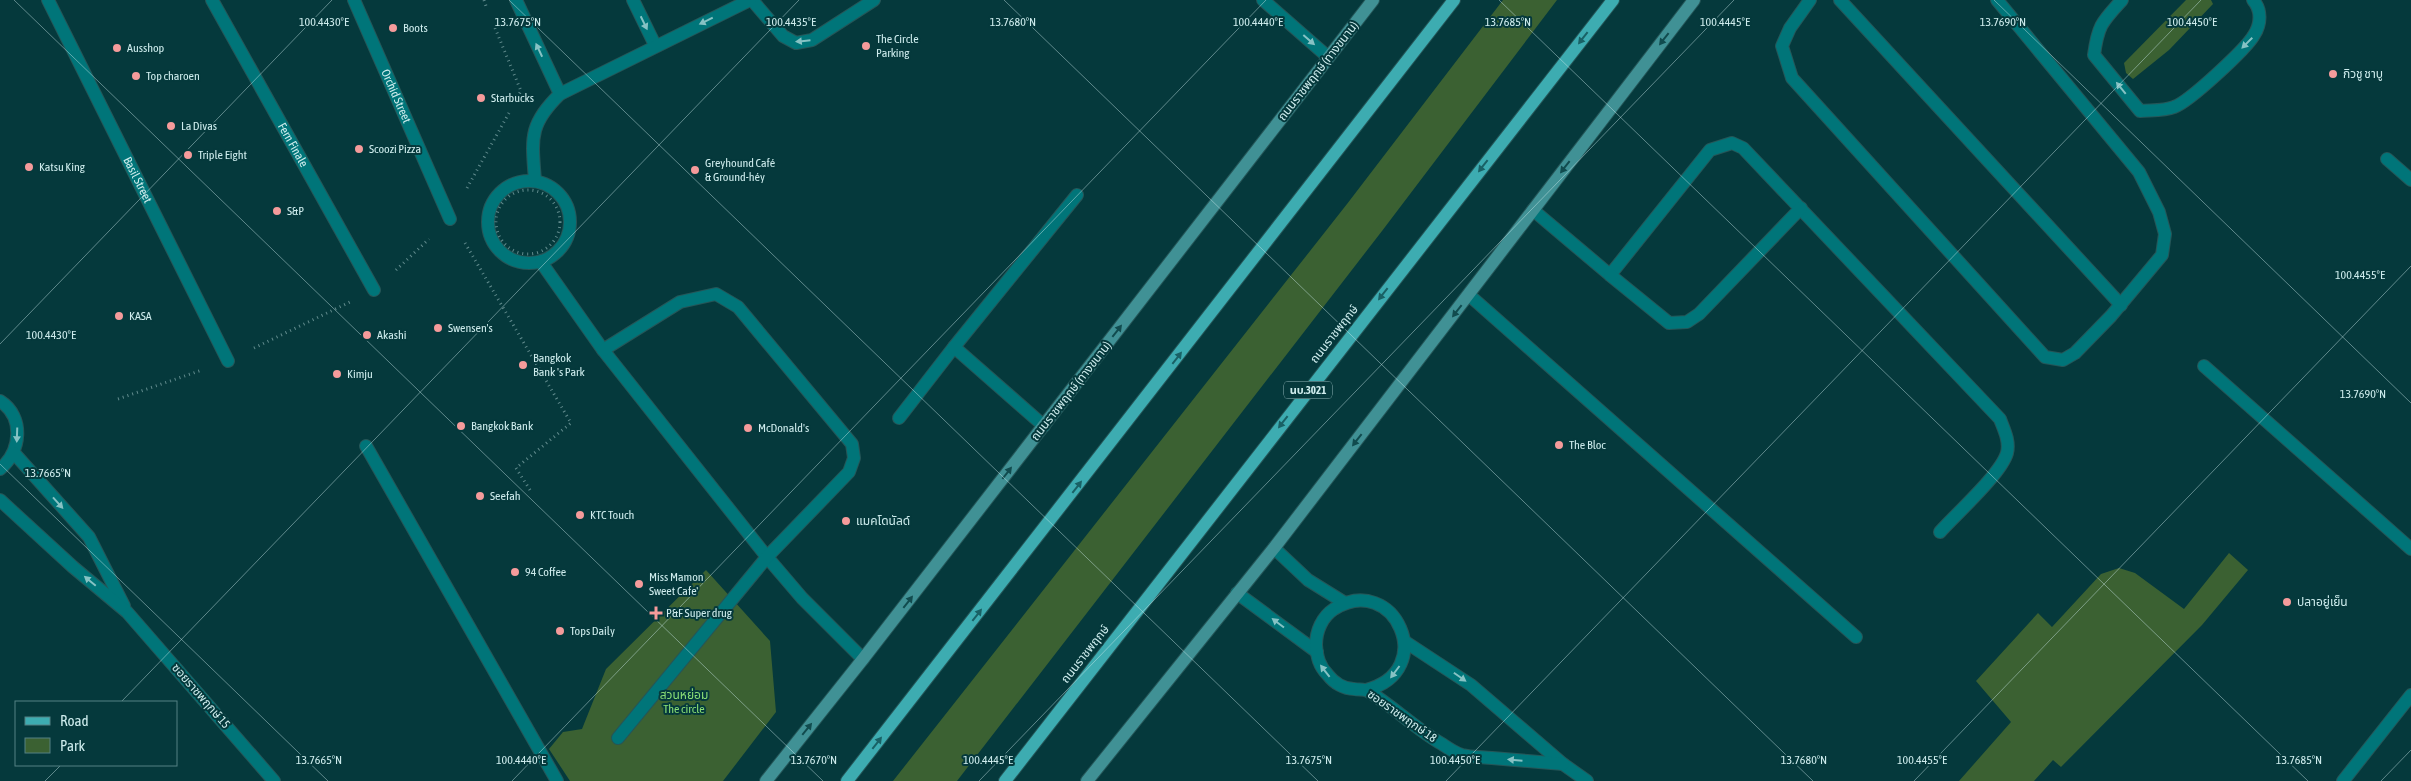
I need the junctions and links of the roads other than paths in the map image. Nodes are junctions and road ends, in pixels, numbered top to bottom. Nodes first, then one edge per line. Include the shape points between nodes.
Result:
1 (48, 0) edge
2 (212, 0) edge
3 (354, 0) edge
4 (516, 0) edge
5 (634, 0) edge
6 (751, 0) edge
7 (874, 0) edge
8 (1263, 0) edge
9 (1373, 0) edge
10 (1454, 0) edge
11 (1613, 0) edge
12 (1694, 0) edge
13 (1810, 0) edge
14 (1840, 0) edge
15 (1997, 0) edge
16 (2122, 0) edge
17 (2253, 0) edge
18 (656, 46) junction
19 (1328, 57) junction
20 (560, 94) junction
21 (2387, 160) dead end
22 (2411, 180) edge
23 (537, 187) junction
24 (1077, 195) dead end
25 (1801, 208) junction
26 (1533, 210) junction
27 (450, 219) road end
28 (541, 262) junction
29 (1610, 275) junction
30 (374, 290) road end
31 (1469, 295) junction
32 (2121, 305) junction
33 (954, 347) junction
34 (603, 350) junction
35 (228, 361) road end
36 (2204, 366) dead end
37 (0, 401) edge
38 (899, 418) dead end
39 (1044, 426) junction
40 (366, 446) dead end
41 (14, 454) junction
42 (0, 469) edge
43 (0, 500) edge
44 (1940, 532) dead end
45 (1274, 548) junction
46 (2411, 549) edge
47 (767, 557) junction
48 (1237, 593) junction
49 (1345, 603) junction
50 (127, 612) junction
51 (1856, 637) dead end
52 (1404, 641) junction
53 (1316, 652) junction
54 (863, 659) junction
55 (1372, 688) junction
56 (2411, 695) edge
57 (618, 738) dead end
58 (1563, 764) junction
59 (274, 781) edge
60 (557, 781) edge
61 (766, 781) edge
62 (847, 781) edge
63 (1005, 781) edge
64 (1087, 781) edge
65 (1587, 781) edge
66 (2343, 781) edge

1 - 35 street, Basil Street
2 - 30 street, Fern Finale
3 - 27 street, Orchid Street
20 -> 4 street
5 -> 18 street
7 -> 6 street via 812,40 796,43 783,36
6 -> 18 street
8 -> 19 street
9 - 19 main road, ถนนราชพฤกษ์ (ทางขนาน)
62 -> 10 main road
11 -> 63 main road, ถนนราชพฤกษ์ / นบ.3021
12 -> 26 main road
13 - 32 street via 1790,28 1782,46 1792,78 2045,357 2063,360 2074,353
14 - 32 street
15 - 32 street via 2139,172 2159,212 2165,234 2162,255
17 -> 16 street via 2258,5 2260,18 2254,35 2204,86 2176,107 2140,111 2094,55 2101,22
18 - 20 street
39 -> 19 main road, ถนนราชพฤกษ์ (ทางขนาน)
20 - 23 street via 543,110 536,126 532,147
21 - 22 street
23 - 28 street via 544,183 556,191 570,216 568,237 560,250
23 - 28 street via 521,181 507,187 489,208 487,223 492,241 501,253 521,263
24 - 33 street
25 - 29 street via 1688,322 1669,323
25 - 29 street via 1743,148 1732,143 1720,145 1710,150
25 - 44 street via 2000,419 2008,442 2007,454 1993,476
26 - 29 street
26 - 31 main road
28 - 34 street
31 -> 45 main road
31 - 51 street
33 - 38 street
33 - 39 street
34 - 47 street
34 - 47 street via 680,302 716,294 738,307 852,444 854,458 849,472
36 - 46 street
37 -> 41 street via 12,413 17,426
54 -> 39 main road, ถนนราชพฤกษ์ (ทางขนาน)
40 - 60 street
41 - 42 street
41 -> 50 street, ซอยราชพฤกษ์ 15 via 89,537
50 -> 43 street, ซอยราชพฤกษ์ 15
45 - 48 main road
45 - 49 street via 1308,580
47 - 54 street via 802,598
47 - 57 street
53 -> 48 street, ซอยราชพฤกษ์ 18
48 - 64 main road
49 - 52 street via 1360,600 1375,603 1389,611 1399,623
49 - 53 street via 1321,622 1316,636
50 - 59 street, ซอยราชพฤกษ์ 15
52 -> 55 street, ซอยราชพฤกษ์ 18 via 1399,667 1390,679
52 -> 58 street via 1471,685
55 -> 53 street, ซอยราชพฤกษ์ 18 via 1351,689 1338,684 1319,663
61 -> 54 main road, ถนนราชพฤกษ์ (ทางขนาน)
58 -> 55 street, ซอยราชพฤกษ์ 18 via 1460,755 1422,732
56 - 66 street
58 - 65 street

